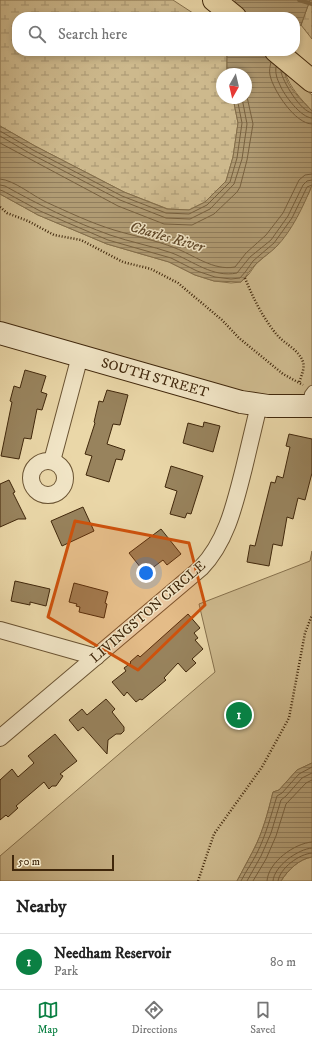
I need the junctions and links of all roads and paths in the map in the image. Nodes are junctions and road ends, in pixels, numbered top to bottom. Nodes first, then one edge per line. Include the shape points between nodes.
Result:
1 (282, 56) edge
2 (312, 81) edge
3 (0, 207) edge
4 (245, 278) dead end
5 (0, 333) edge
6 (80, 356) junction
7 (299, 383) junction
8 (310, 398) edge
9 (259, 405) junction
10 (52, 461) dead end
11 (312, 615) edge
12 (0, 630) edge
13 (96, 657) junction
14 (0, 738) edge
15 (198, 881) edge

1 - 2 main road
3 - 7 path via 7,213 54,235 81,240 124,262 151,269 178,284 278,370
4 - 7 path via 252,297 277,334 302,360 303,371
5 - 6 street, SOUTH STREET
6 - 9 street, SOUTH STREET via 232,400
6 - 10 street
7 - 8 path
8 - 9 street, SOUTH STREET
9 - 13 street, LIVINGSTON CIRCLE via 234,504 222,538 213,554 201,568
11 - 15 path via 305,633 289,718 262,766 214,834
12 - 13 street
13 - 14 street, LIVINGSTON CIRCLE

